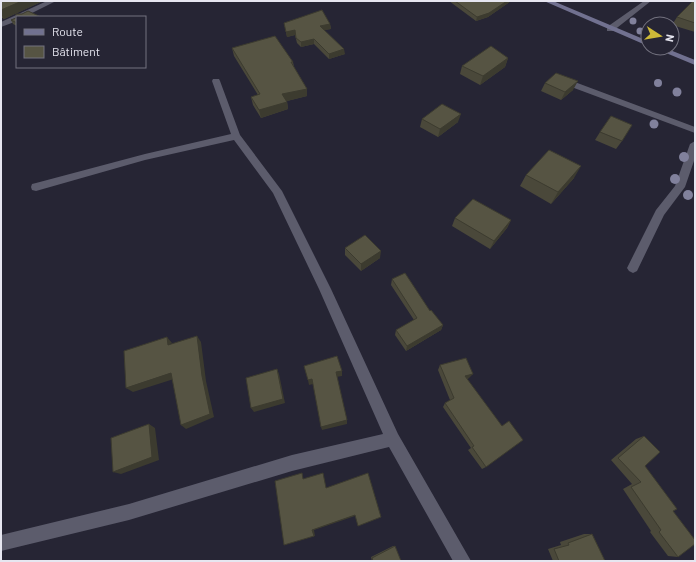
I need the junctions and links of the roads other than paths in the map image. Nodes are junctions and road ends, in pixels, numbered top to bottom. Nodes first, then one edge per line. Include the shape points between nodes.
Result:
1 (53, 1) edge
2 (547, 1) edge
3 (648, 1) edge
4 (20, 16) edge
5 (16, 18) edge
6 (1, 25) edge
7 (610, 29) junction
8 (640, 41) edge
9 (678, 56) edge
10 (695, 63) edge
11 (552, 77) edge
12 (216, 81) dead end
13 (695, 130) edge
14 (236, 136) junction
15 (695, 144) edge
16 (36, 187) dead end
17 (633, 268) dead end
18 (393, 439) junction
19 (1, 543) edge
20 (462, 561) edge

1 - 4 street
2 - 7 main road
3 - 7 street
5 - 6 street
7 - 8 main road
9 - 10 main road
11 - 13 street
12 - 14 street
14 - 16 street via 145,157
14 - 18 street via 277,191
15 - 17 street via 680,187 660,213
18 - 19 street via 292,463 129,512
18 - 20 street

